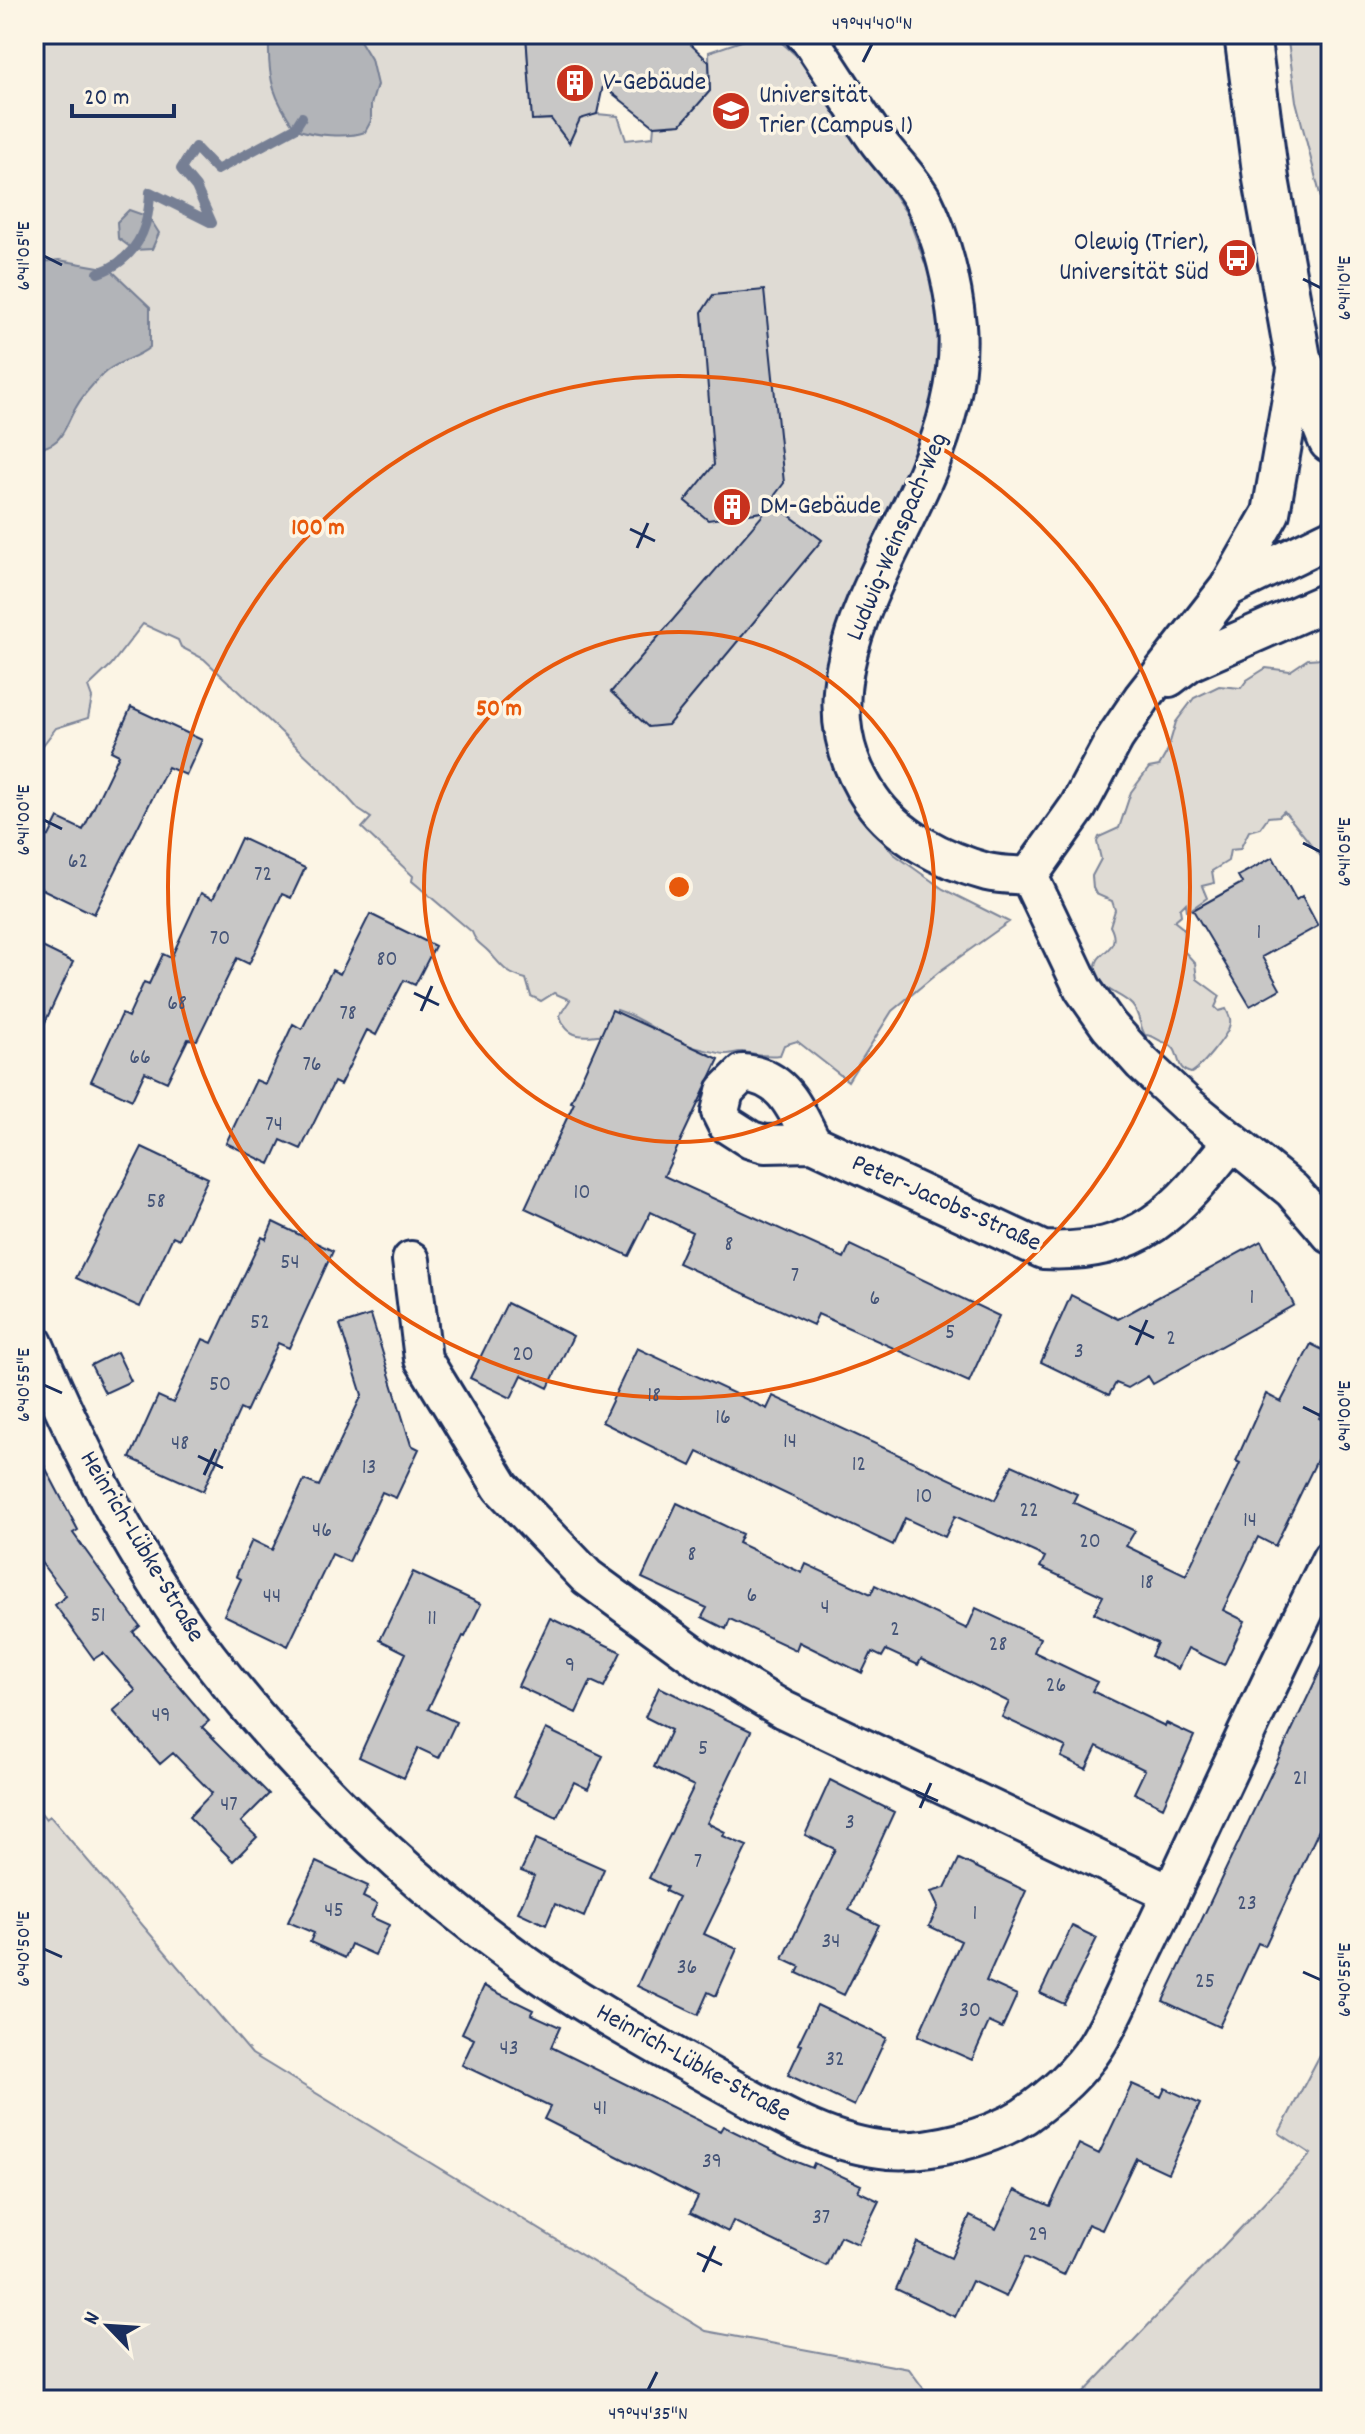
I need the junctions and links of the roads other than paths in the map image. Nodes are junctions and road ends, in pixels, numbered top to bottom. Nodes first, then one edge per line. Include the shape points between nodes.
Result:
1 (804, 34) edge
2 (1247, 34) edge
3 (1298, 358) junction
4 (1331, 440) edge
5 (1331, 538) edge
6 (1228, 588) junction
7 (1331, 600) edge
8 (1142, 698) junction
9 (1029, 876) junction
10 (1232, 1141) junction
11 (813, 1143) dead end
12 (1331, 1235) edge
13 (411, 1260) dead end
14 (34, 1343) edge
15 (1331, 1558) edge
16 (1171, 1894) junction

1 - 9 street, Ludwig-Weinspach-Weg via 923,200 940,244 957,326 946,423 864,604 844,669 845,742 856,775 893,827 935,852 988,872
2 - 3 main road
3 - 4 main road
3 - 6 street via 1271,513
5 - 6 street
6 - 8 street
7 - 8 street via 1190,662
8 - 9 street via 1078,807
9 - 10 street via 1083,989 1109,1026 1142,1063
10 - 11 street, Peter-Jacobs-Straße via 1203,1178 1151,1226 1116,1244 1071,1252 1043,1250
10 - 12 street via 1292,1190
13 - 16 street via 423,1359 501,1487 587,1577 703,1662 784,1710
14 - 16 street, Heinrich-Lübke-Straße via 85,1458 179,1617 283,1747 350,1817 419,1882 519,1960 621,2025 795,2122 842,2140 893,2150 968,2140 1016,2120 1059,2090 1094,2050
15 - 16 street, Heinrich-Lübke-Straße

